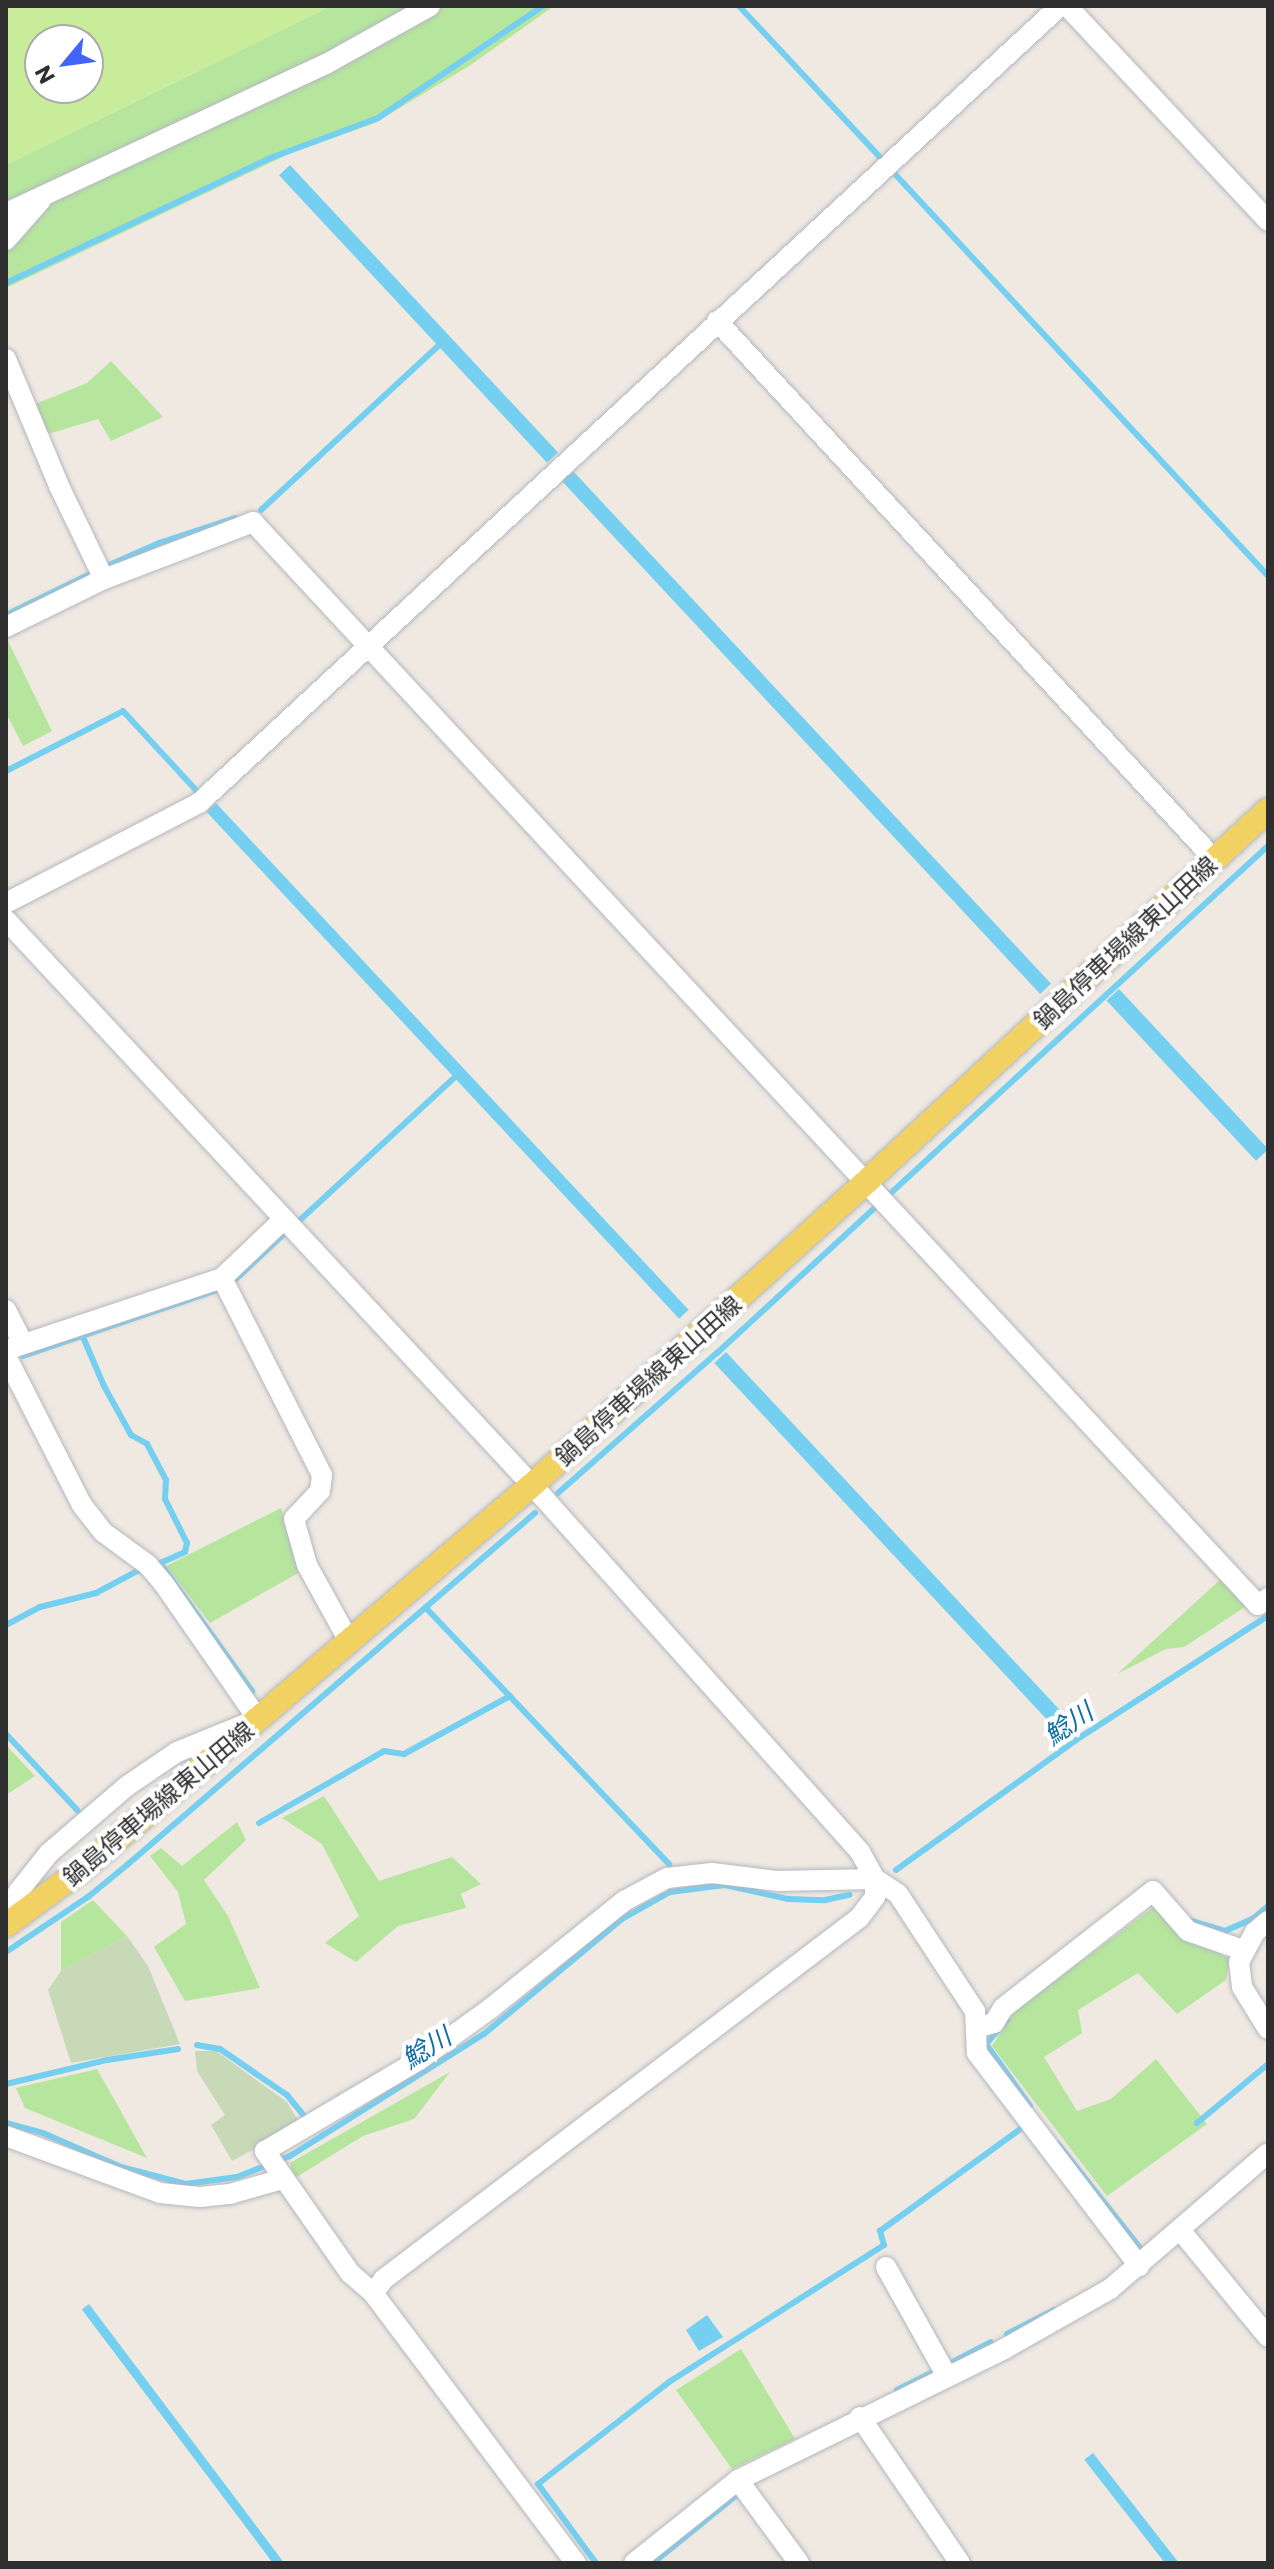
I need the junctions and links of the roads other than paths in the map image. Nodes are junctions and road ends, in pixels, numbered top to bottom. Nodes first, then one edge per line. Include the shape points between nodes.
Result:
1 (430, 6) edge
2 (1060, 6) edge
3 (1067, 6) edge
4 (46, 194) junction
5 (6, 213) edge
6 (1268, 221) edge
7 (6, 240) edge
8 (717, 321) junction
9 (6, 359) edge
10 (104, 579) junction
11 (6, 627) edge
12 (368, 645) junction
13 (1266, 814) edge
14 (1214, 859) junction
15 (6, 903) edge
16 (6, 920) edge
17 (877, 1196) junction
18 (283, 1220) junction
19 (222, 1278) junction
20 (6, 1310) edge
21 (12, 1350) edge
22 (532, 1485) junction
23 (1268, 1598) edge
24 (349, 1641) junction
25 (258, 1719) junction
26 (875, 1879) junction
27 (1268, 1921) edge
28 (6, 1924) edge
29 (1243, 1950) junction
30 (976, 2028) junction
31 (1268, 2029) edge
32 (6, 2136) edge
33 (1268, 2153) edge
34 (282, 2179) junction
35 (1181, 2231) junction
36 (1139, 2266) junction
37 (886, 2267) dead end
38 (373, 2293) junction
39 (1268, 2337) edge
40 (947, 2376) junction
41 (860, 2417) junction
42 (738, 2480) junction
43 (576, 2563) edge
44 (634, 2563) edge
45 (799, 2563) edge
46 (960, 2563) edge

1 - 4 street via 326,64
2 - 8 street
3 - 6 street
4 - 5 street
4 - 7 street
8 - 12 street
8 - 14 street
9 - 10 street
10 - 11 street
10 - 12 street via 253,522
12 - 15 street via 199,803
12 - 17 street
13 - 14 main road, 鍋島停車場線東山田線
14 - 17 main road, 鍋島停車場線東山田線
16 - 18 street
17 - 22 main road, 鍋島停車場線東山田線
17 - 23 street via 1258,1605
18 - 19 street
18 - 22 street
19 - 21 street
19 - 24 street via 322,1475 320,1491 294,1519 307,1565
20 - 21 street
21 - 25 street via 87,1512 164,1584
22 - 24 main road, 鍋島停車場線東山田線
22 - 26 street via 860,1852
24 - 25 main road, 鍋島停車場線東山田線
25 - 28 main road, 鍋島停車場線東山田線 via 81,1870
25 - 28 street via 177,1752 127,1786 49,1853 18,1892
26 - 30 street via 898,1894 975,2011
26 - 34 street via 777,1881 712,1873 667,1878 624,1901 419,2060 265,2151
26 - 38 street via 875,1897 859,1918 397,2269
27 - 29 street
29 - 30 street via 1188,1931 1153,1891 1003,2008 994,2023
29 - 31 street via 1242,1987
30 - 36 street via 977,2053
32 - 34 street via 160,2193 230,2194
33 - 35 street
34 - 38 street via 350,2273
35 - 36 street
35 - 39 street
36 - 40 street via 1110,2289
37 - 40 street
38 - 43 street
40 - 41 street
41 - 42 street
41 - 46 street
42 - 44 street
42 - 45 street

